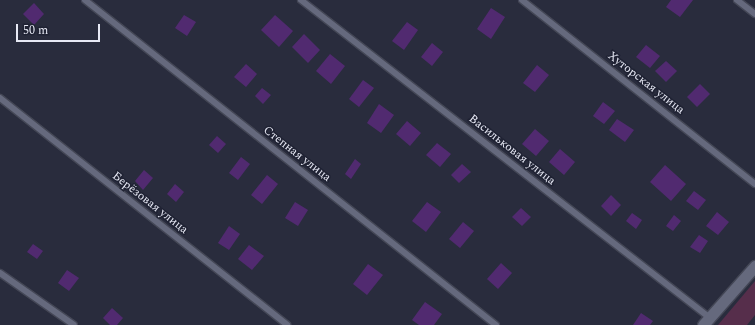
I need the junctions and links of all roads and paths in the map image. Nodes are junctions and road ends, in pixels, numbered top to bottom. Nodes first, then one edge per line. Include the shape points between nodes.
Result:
1 (85, 0) edge
2 (301, 0) edge
3 (522, 0) edge
4 (737, 0) edge
5 (755, 14) edge
6 (0, 98) edge
7 (755, 184) edge
8 (755, 266) edge
9 (0, 273) edge
10 (707, 322) edge
11 (74, 325) edge
12 (287, 325) edge
13 (496, 325) edge

1 - 13 lane, Степная улица
2 - 10 lane, Васильковая улица
3 - 7 lane, Хуторская улица
4 - 5 lane
6 - 12 lane, Берёзовая улица
8 - 10 street
9 - 11 lane

